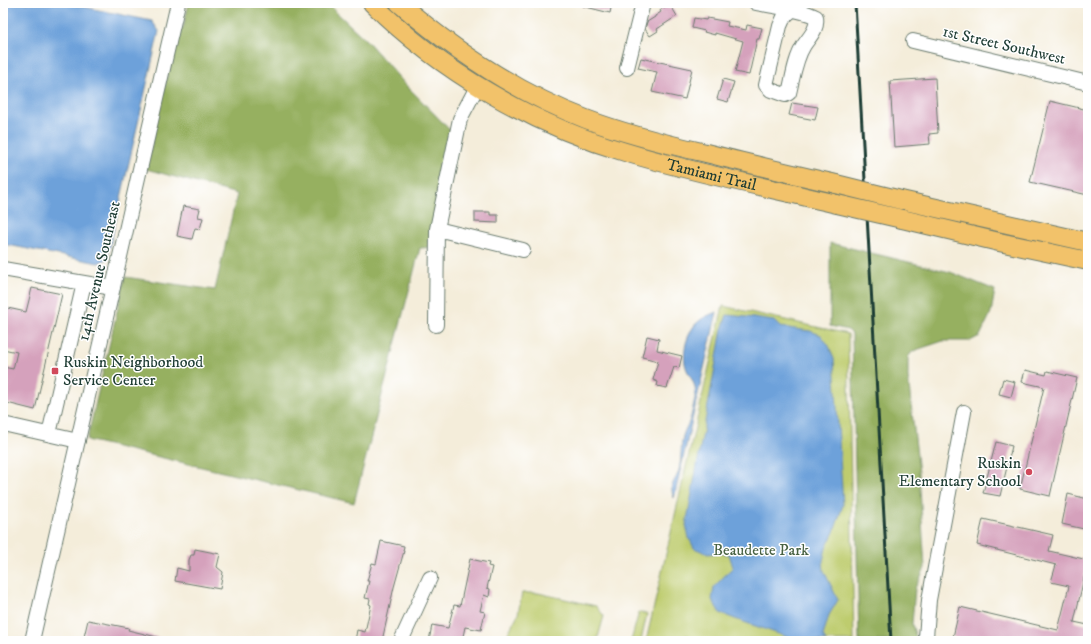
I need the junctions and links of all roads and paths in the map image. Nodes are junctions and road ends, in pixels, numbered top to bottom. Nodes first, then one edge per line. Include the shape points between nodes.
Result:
1 (178, 3) edge
2 (372, 3) edge
3 (399, 3) edge
4 (643, 3) edge
5 (756, 3) edge
6 (812, 9) edge
7 (792, 10) junction
8 (913, 41) dead end
9 (627, 68) dead end
10 (1088, 83) edge
11 (478, 85) junction
12 (437, 230) junction
13 (1088, 242) edge
14 (523, 250) dead end
15 (1088, 261) edge
16 (3, 269) edge
17 (84, 283) junction
18 (113, 288) junction
19 (436, 325) dead end
20 (964, 412) dead end
21 (3, 424) edge
22 (49, 434) junction
23 (78, 441) junction
24 (430, 578) dead end
25 (32, 641) edge
26 (401, 641) edge
27 (673, 641) edge
28 (699, 641) edge
29 (927, 641) edge

1 - 18 street, 14th Avenue Southeast
2 - 11 main road, Tamiami Trail via 444,64
3 - 13 main road, Tamiami Trail, bridge via 487,69 586,120 666,144
4 - 9 street
5 - 7 street
6 - 7 street
6 - 7 street via 816,17 816,27 799,54 789,93 785,95 771,90 766,85 780,26 784,17
8 - 10 street, 1st Street Southwest
11 - 12 street via 460,119
11 - 15 main road, Tamiami Trail, bridge via 548,122 624,152
12 - 14 street
12 - 19 street
16 - 17 street
17 - 18 street
17 - 22 street
18 - 23 street, 14th Avenue Southeast
20 - 29 street via 929,600
21 - 22 street
22 - 23 street
23 - 25 street, 14th Avenue Southeast
24 - 26 street
27 - 28 path via 677,638

